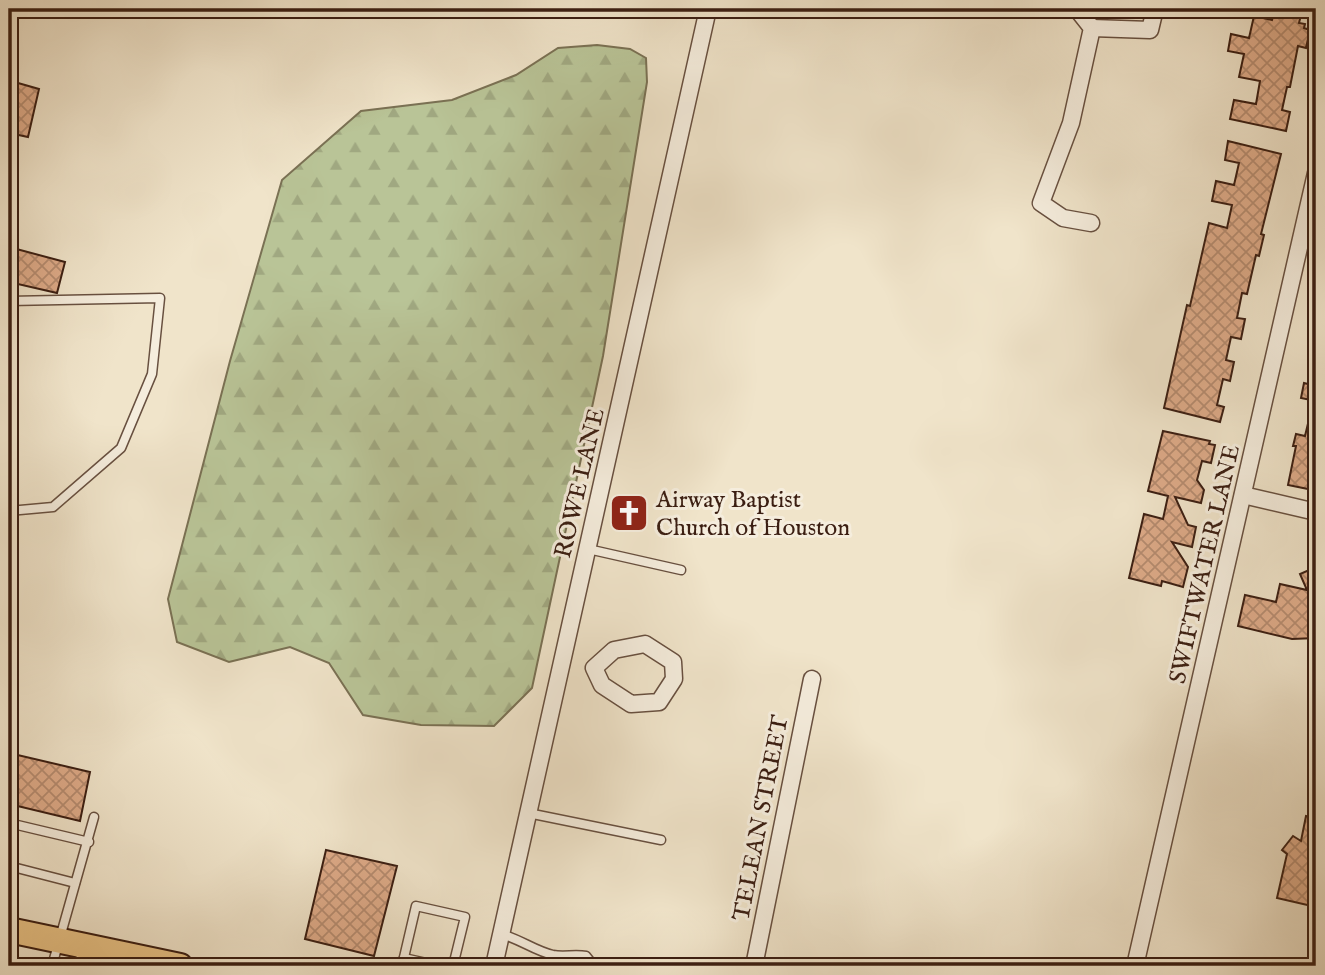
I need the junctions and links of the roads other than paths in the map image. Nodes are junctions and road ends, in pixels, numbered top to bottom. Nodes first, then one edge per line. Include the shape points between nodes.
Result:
1 (708, 9) edge
2 (1077, 9) edge
3 (1155, 9) edge
4 (1092, 28) junction
5 (1316, 173) edge
6 (1091, 223) dead end
7 (9, 301) edge
8 (1243, 495) junction
9 (9, 511) edge
10 (1316, 512) edge
11 (588, 549) junction
12 (681, 570) dead end
13 (578, 664) junction
14 (812, 679) dead end
15 (528, 813) junction
16 (94, 817) dead end
17 (9, 823) edge
18 (661, 840) dead end
19 (89, 842) junction
20 (9, 866) edge
21 (75, 883) junction
22 (9, 930) edge
23 (501, 934) junction
24 (58, 942) junction
25 (81, 956) edge
26 (123, 961) edge
27 (403, 962) edge
28 (52, 966) edge
29 (180, 966) edge
30 (440, 966) edge
31 (453, 966) edge
32 (494, 966) edge
33 (594, 966) edge
34 (754, 966) edge
35 (1135, 966) edge

1 - 11 street, ROWE LANE
2 - 4 street
3 - 4 street via 1150,30
4 - 6 street via 1070,123 1041,203 1063,218
5 - 8 street, SWIFTWATER LANE
7 - 9 lane via 160,298 152,374 121,448 53,507
8 - 10 street
8 - 35 street, SWIFTWATER LANE
11 - 12 lane
11 - 13 street, ROWE LANE
13 - 13 street via 631,704 659,702 674,679 673,662 645,644
13 - 15 street, ROWE LANE
14 - 34 street, TELEAN STREET
15 - 18 lane
15 - 23 street, ROWE LANE
16 - 19 lane
17 - 19 lane
19 - 21 lane
20 - 21 lane
21 - 24 lane
22 - 24 main road
23 - 32 street, ROWE LANE
23 - 33 lane via 556,956 586,956
24 - 25 main road
24 - 28 lane
25 - 26 main road
26 - 29 main road
27 - 30 lane
27 - 31 lane via 416,906 465,917

